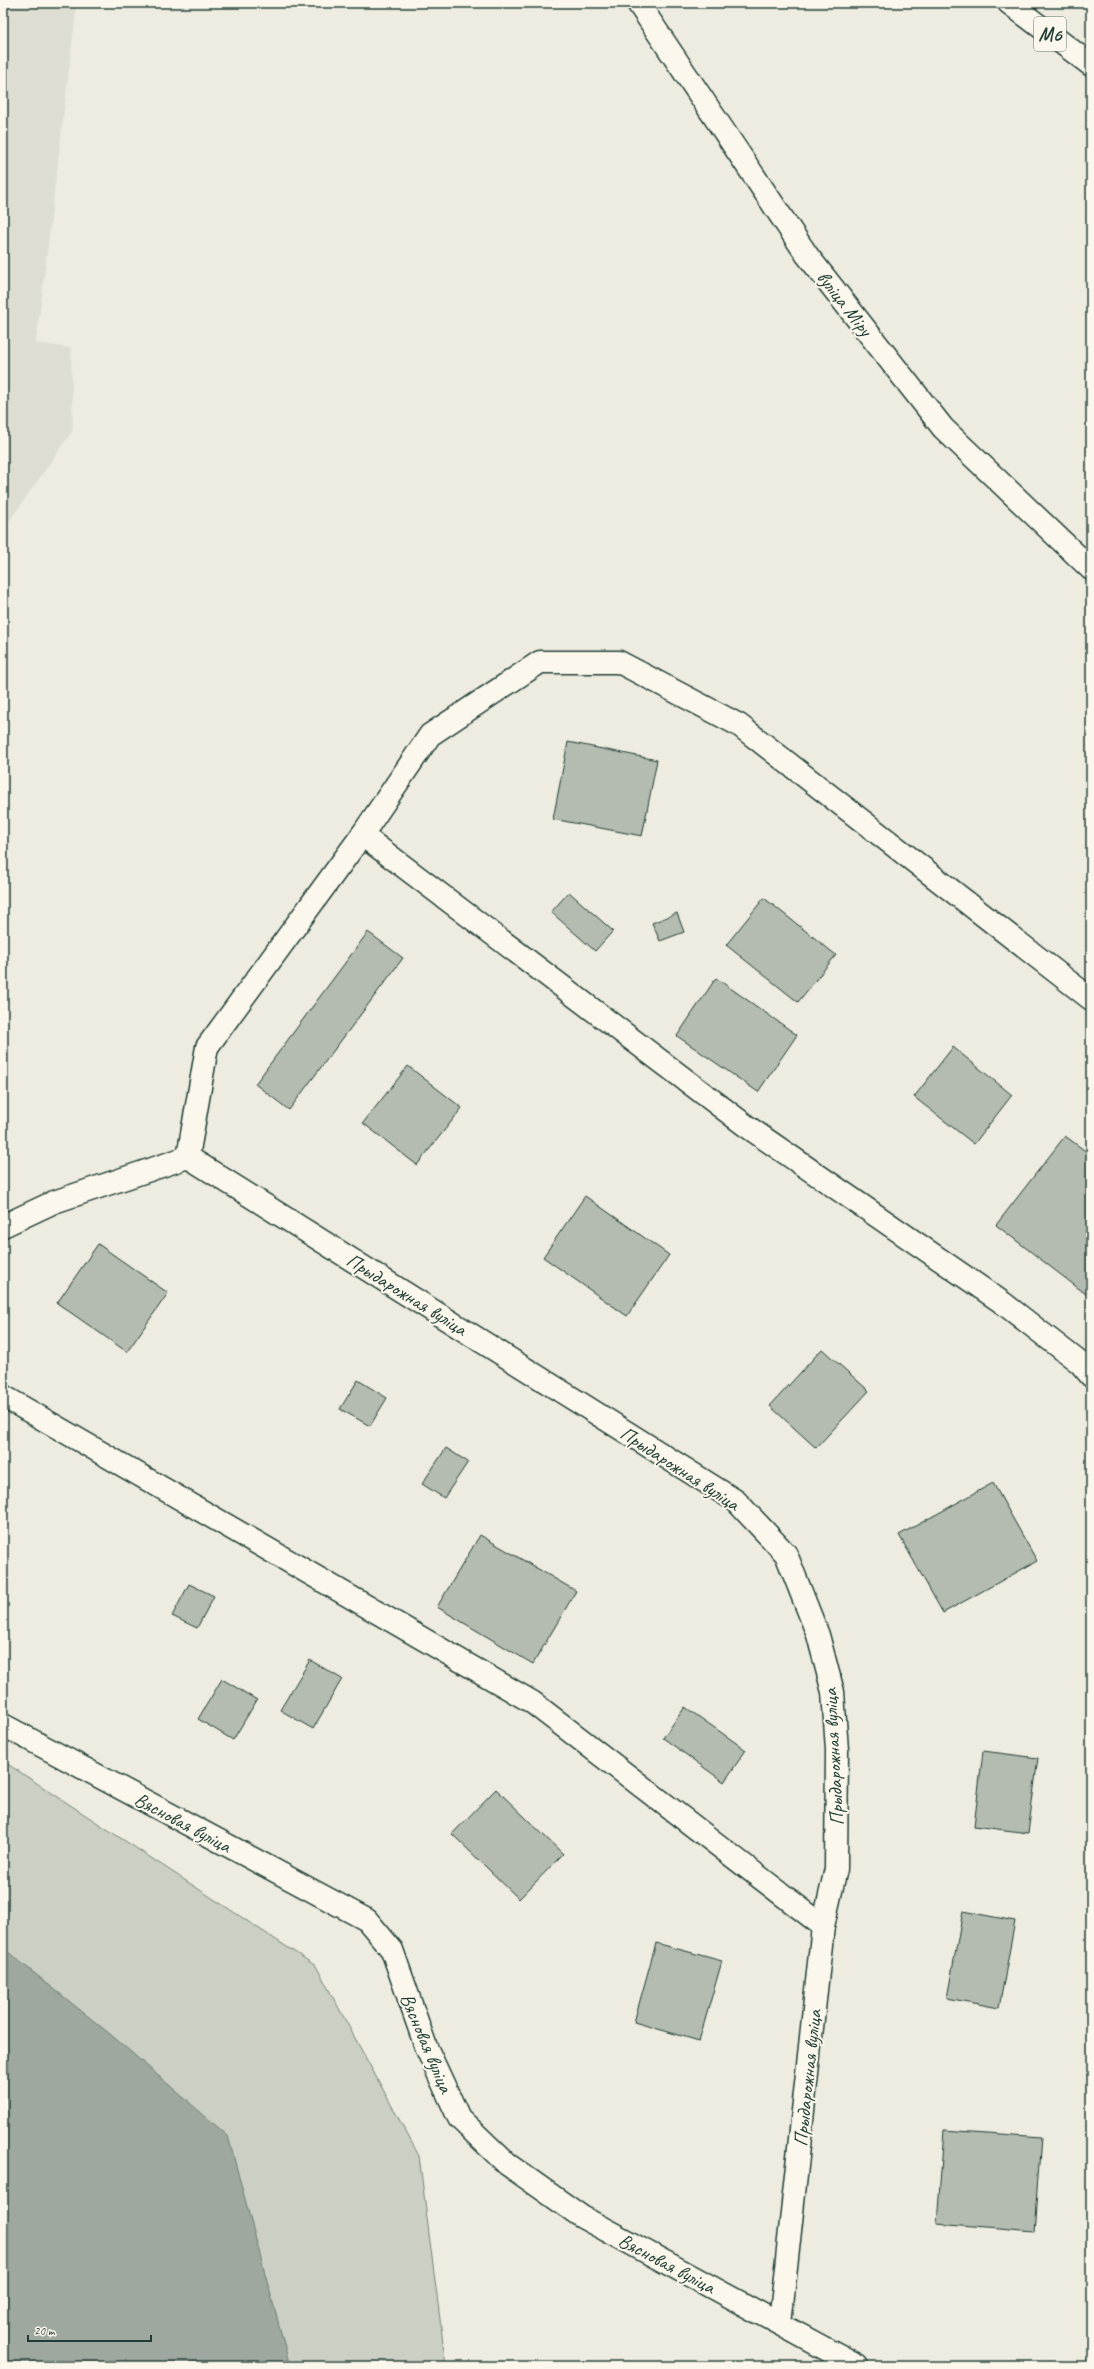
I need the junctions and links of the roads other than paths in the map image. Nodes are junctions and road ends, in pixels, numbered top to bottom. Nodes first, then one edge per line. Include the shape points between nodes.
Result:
1 (638, 3) edge
2 (1009, 3) edge
3 (1091, 64) edge
4 (1091, 569) edge
5 (362, 835) junction
6 (1091, 999) edge
7 (188, 1157) junction
8 (3, 1226) edge
9 (1091, 1376) edge
10 (3, 1396) edge
11 (3, 1725) edge
12 (823, 1926) junction
13 (780, 2323) junction
14 (856, 2366) edge

1 - 4 main road, вуліца Міру via 807,255 943,428
2 - 3 main road, М6
5 - 6 main road via 430,735 540,662 619,662 739,725
5 - 7 main road via 207,1047
5 - 9 main road via 745,1125 1003,1303 1080,1363
7 - 8 main road via 54,1202
7 - 12 main road, Прыдарожная вуліца via 736,1501 786,1554 818,1635 833,1692 837,1750 836,1869
10 - 12 main road via 532,1702
11 - 13 main road, Вясновая вуліца via 367,1920 392,1950 426,2047 459,2118 507,2164 582,2217
12 - 13 main road, Прыдарожная вуліца
13 - 14 main road, Вясновая вуліца

